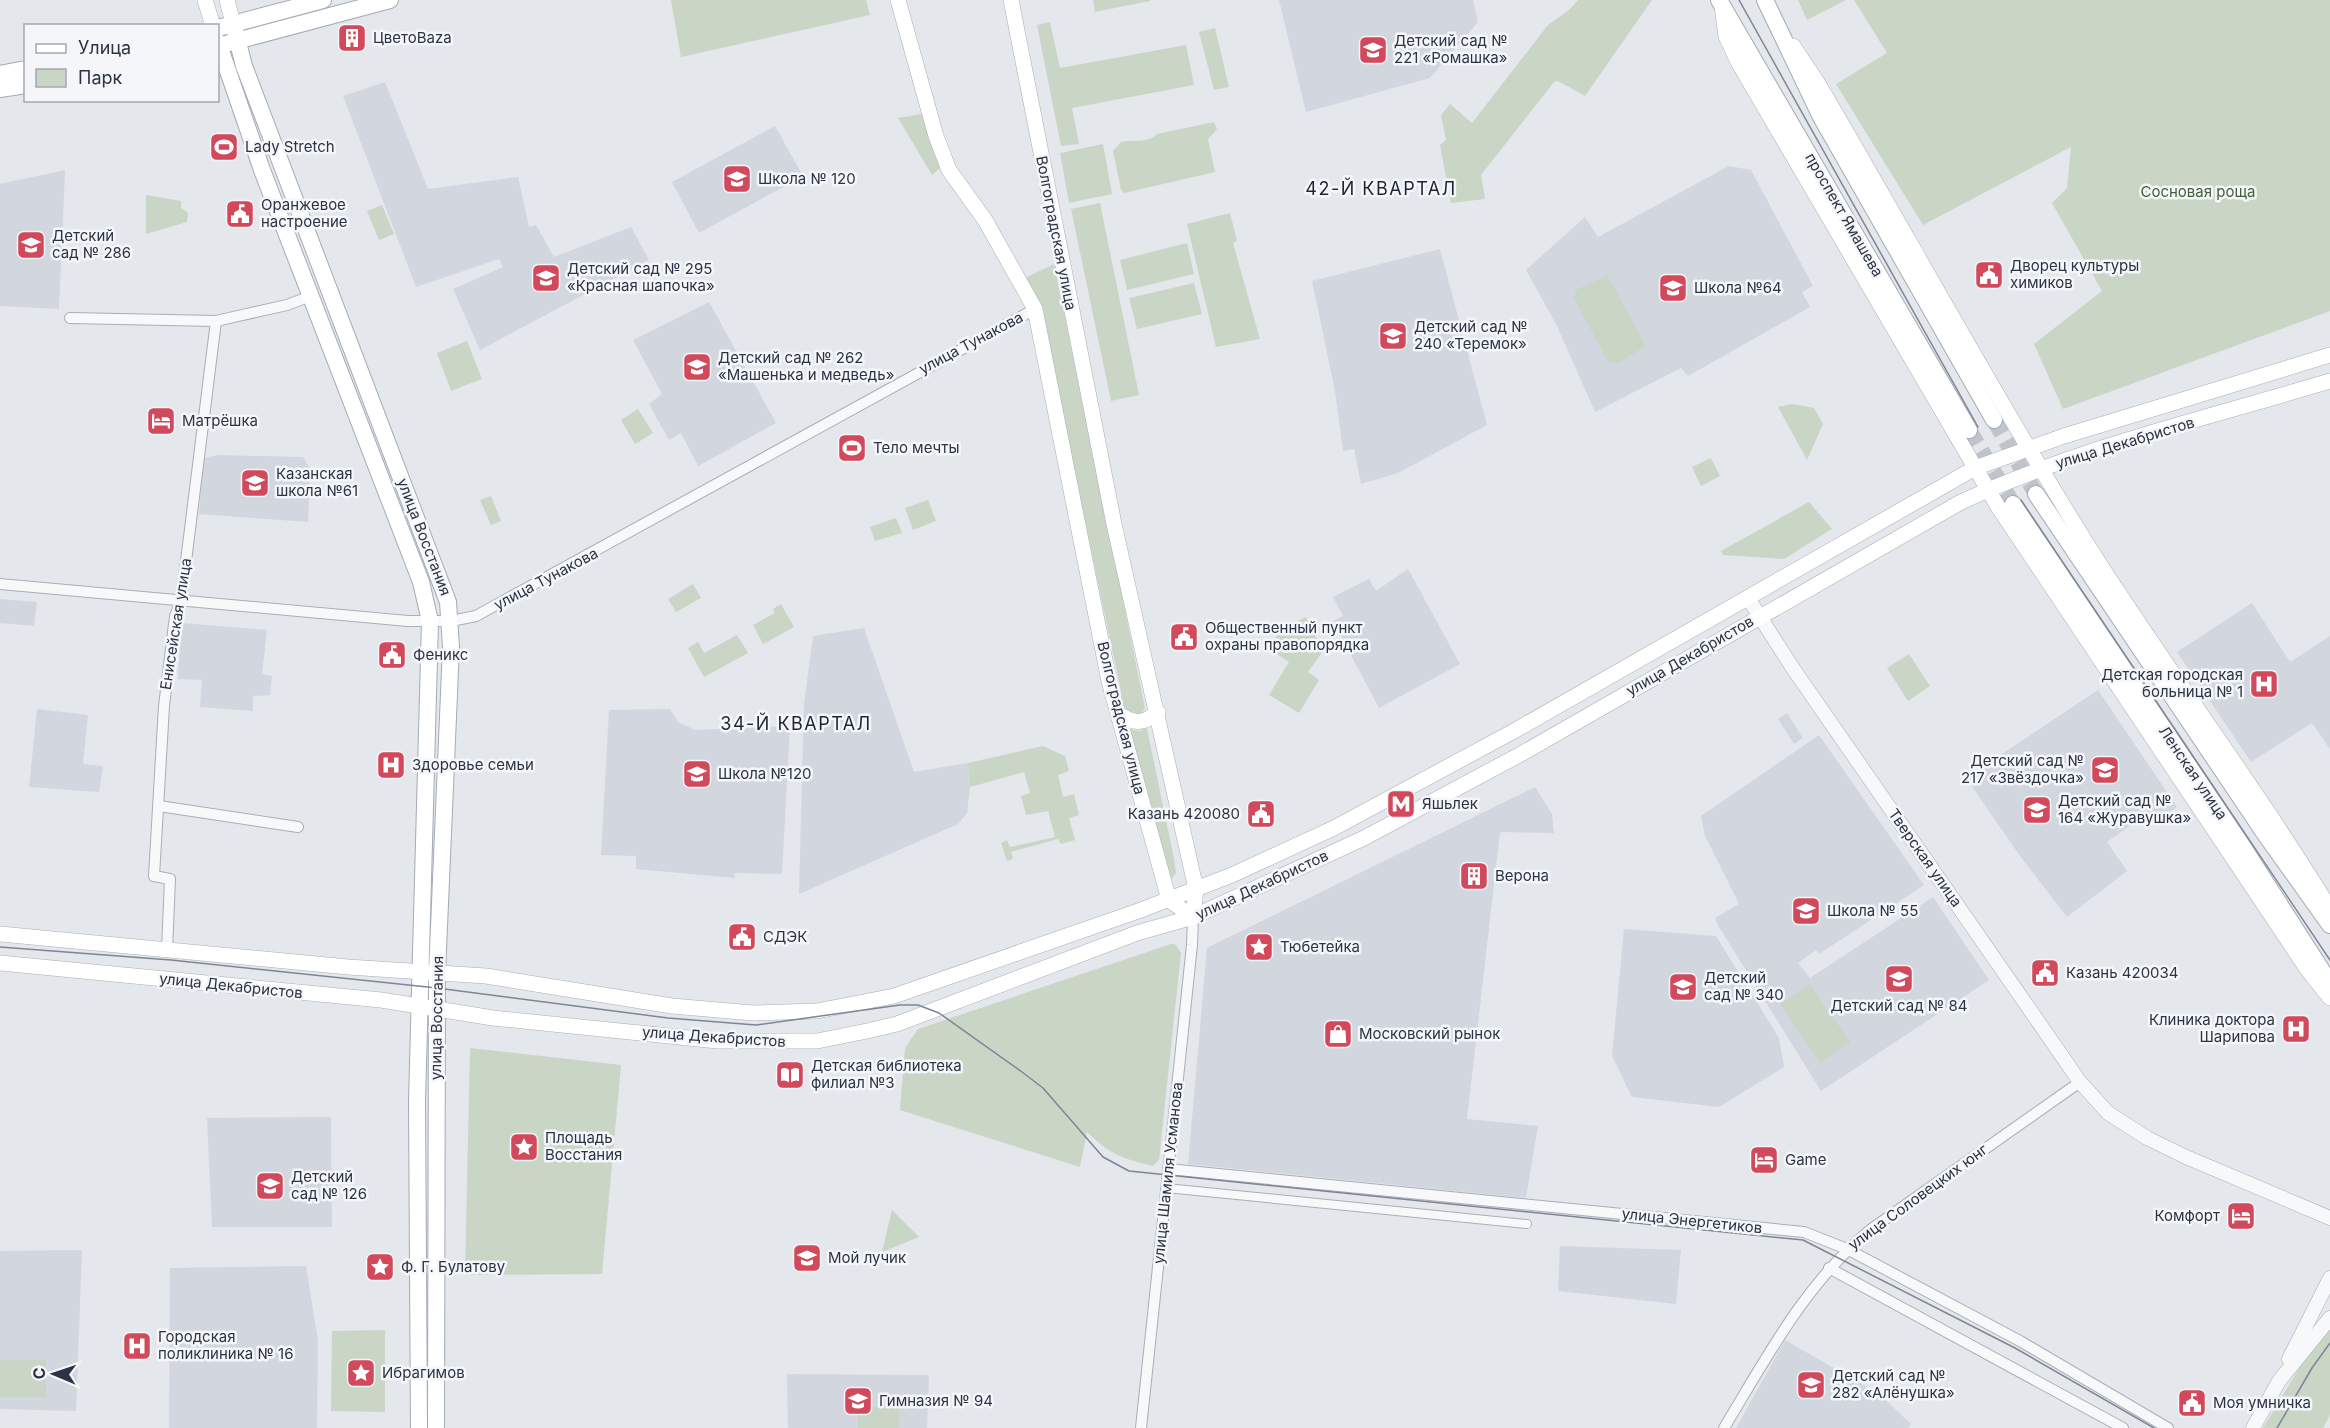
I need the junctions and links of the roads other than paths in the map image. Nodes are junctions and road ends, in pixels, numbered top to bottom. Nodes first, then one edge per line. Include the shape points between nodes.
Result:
1 (206, 0) edge
2 (227, 0) edge
3 (323, 0) edge
4 (390, 0) edge
5 (897, 0) edge
6 (1011, 0) edge
7 (1765, 0) edge
8 (1720, 3) edge
9 (1776, 20) junction
10 (212, 24) edge
11 (225, 26) edge
12 (237, 40) junction
13 (219, 44) edge
14 (219, 47) edge
15 (24, 69) edge
16 (0, 74) edge
17 (24, 84) edge
18 (0, 89) edge
19 (311, 296) junction
20 (1035, 309) junction
21 (70, 318) dead end
22 (216, 321) junction
23 (2330, 355) edge
24 (2330, 381) edge
25 (1994, 420) tunnel mouth
26 (1970, 430) tunnel mouth
27 (2029, 448) junction
28 (1975, 468) junction
29 (2042, 469) junction
30 (1989, 489) junction
31 (2036, 494) tunnel mouth
32 (2013, 504) tunnel mouth
33 (0, 584) edge
34 (1748, 598) junction
35 (181, 601) junction
36 (1760, 616) junction
37 (430, 621) junction
38 (451, 621) junction
39 (1158, 712) junction
40 (1120, 715) junction
41 (159, 806) junction
42 (298, 827) dead end
43 (1196, 889) junction
44 (1169, 900) junction
45 (2330, 909) edge
46 (1193, 917) junction
47 (2330, 925) edge
48 (0, 934) edge
49 (167, 950) junction
50 (0, 963) edge
51 (428, 972) junction
52 (2330, 983) edge
53 (2330, 998) edge
54 (428, 1008) junction
55 (2080, 1082) junction
56 (1168, 1169) junction
57 (1166, 1188) junction
58 (2330, 1218) edge
59 (1527, 1224) dead end
60 (1847, 1249) junction
61 (1829, 1268) junction
62 (2330, 1278) edge
63 (2330, 1318) edge
64 (2279, 1381) junction
65 (419, 1428) edge
66 (436, 1428) edge
67 (1141, 1428) edge
68 (1724, 1428) edge
69 (2123, 1428) edge
70 (2168, 1428) edge
71 (2253, 1428) edge

1 - 10 main road
2 - 11 main road, улица Восстания
3 - 11 main road
4 - 12 main road
5 - 20 main road, Волгоградская улица via 949,170 985,220
6 - 39 main road, Волгоградская улица via 1095,433
7 - 9 main road, проспект Ямашева
8 - 26 main road, проспект Ямашева
8 - 28 main road via 1726,36 1738,62
9 - 25 main road, проспект Ямашева via 1821,117
9 - 27 main road via 1819,85
11 - 12 main road, улица Восстания
12 - 13 main road
12 - 38 main road, улица Восстания via 448,602
14 - 19 main road, улица Восстания
15 - 16 main road
17 - 18 main road
19 - 22 street
19 - 37 main road, улица Восстания via 421,582
20 - 38 street, улица Тунакова via 478,615
20 - 40 main road, Волгоградская улица via 1107,673
21 - 22 street
22 - 35 street, Енисейская улица
23 - 27 main road, улица Декабристов
24 - 29 main road, улица Декабристов
27 - 28 main road, улица Декабристов
27 - 29 main road
28 - 30 main road
28 - 34 main road, улица Декабристов
29 - 30 main road, улица Декабристов
29 - 45 main road via 2153,645
30 - 36 main road, улица Декабристов
30 - 53 main road via 2115,683
31 - 47 main road, Ленская улица
32 - 52 main road, Ленская улица
33 - 35 street, улица Тунакова
34 - 36 street, Тверская улица
34 - 43 main road, улица Декабристов via 1334,828
35 - 37 street, улица Тунакова
35 - 41 street, Енисейская улица via 169,656
36 - 46 main road, улица Декабристов via 1521,754 1364,838
36 - 55 street, Тверская улица
37 - 38 street, улица Тунакова
37 - 51 main road, улица Восстания
38 - 51 main road, улица Восстания
39 - 40 main road via 1140,722
39 - 43 main road, Волгоградская улица
40 - 44 main road, Волгоградская улица
41 - 42 street
41 - 49 street, Енисейская улица via 154,876 170,879
43 - 44 main road, улица Декабристов
43 - 46 main road, Волгоградская улица
44 - 46 main road
44 - 51 main road, улица Декабристов via 904,992 799,1013 672,1006 535,983
46 - 54 main road, улица Декабристов via 1137,933 897,1024 817,1041 718,1041
46 - 56 street, улица Шамиля Усманова
48 - 49 main road, улица Декабристов
49 - 51 main road, улица Декабристов
50 - 54 main road, улица Декабристов via 381,1000
51 - 54 main road, улица Восстания
54 - 65 main road, улица Восстания via 417,1101
54 - 66 main road, улица Восстания
55 - 58 street, Тверская улица via 2108,1113 2186,1157
55 - 60 street, улица Соловецких юнг
56 - 57 street, улица Шамиля Усманова
56 - 60 street, улица Энергетиков via 1804,1232
57 - 59 street
57 - 67 street, улица Шамиля Усманова
60 - 61 street, улица Соловецких юнг
60 - 70 street, улица Энергетиков via 2020,1341
61 - 68 street, улица Соловецких юнг via 1781,1332
61 - 69 street
62 - 64 street
63 - 64 street
64 - 71 street

